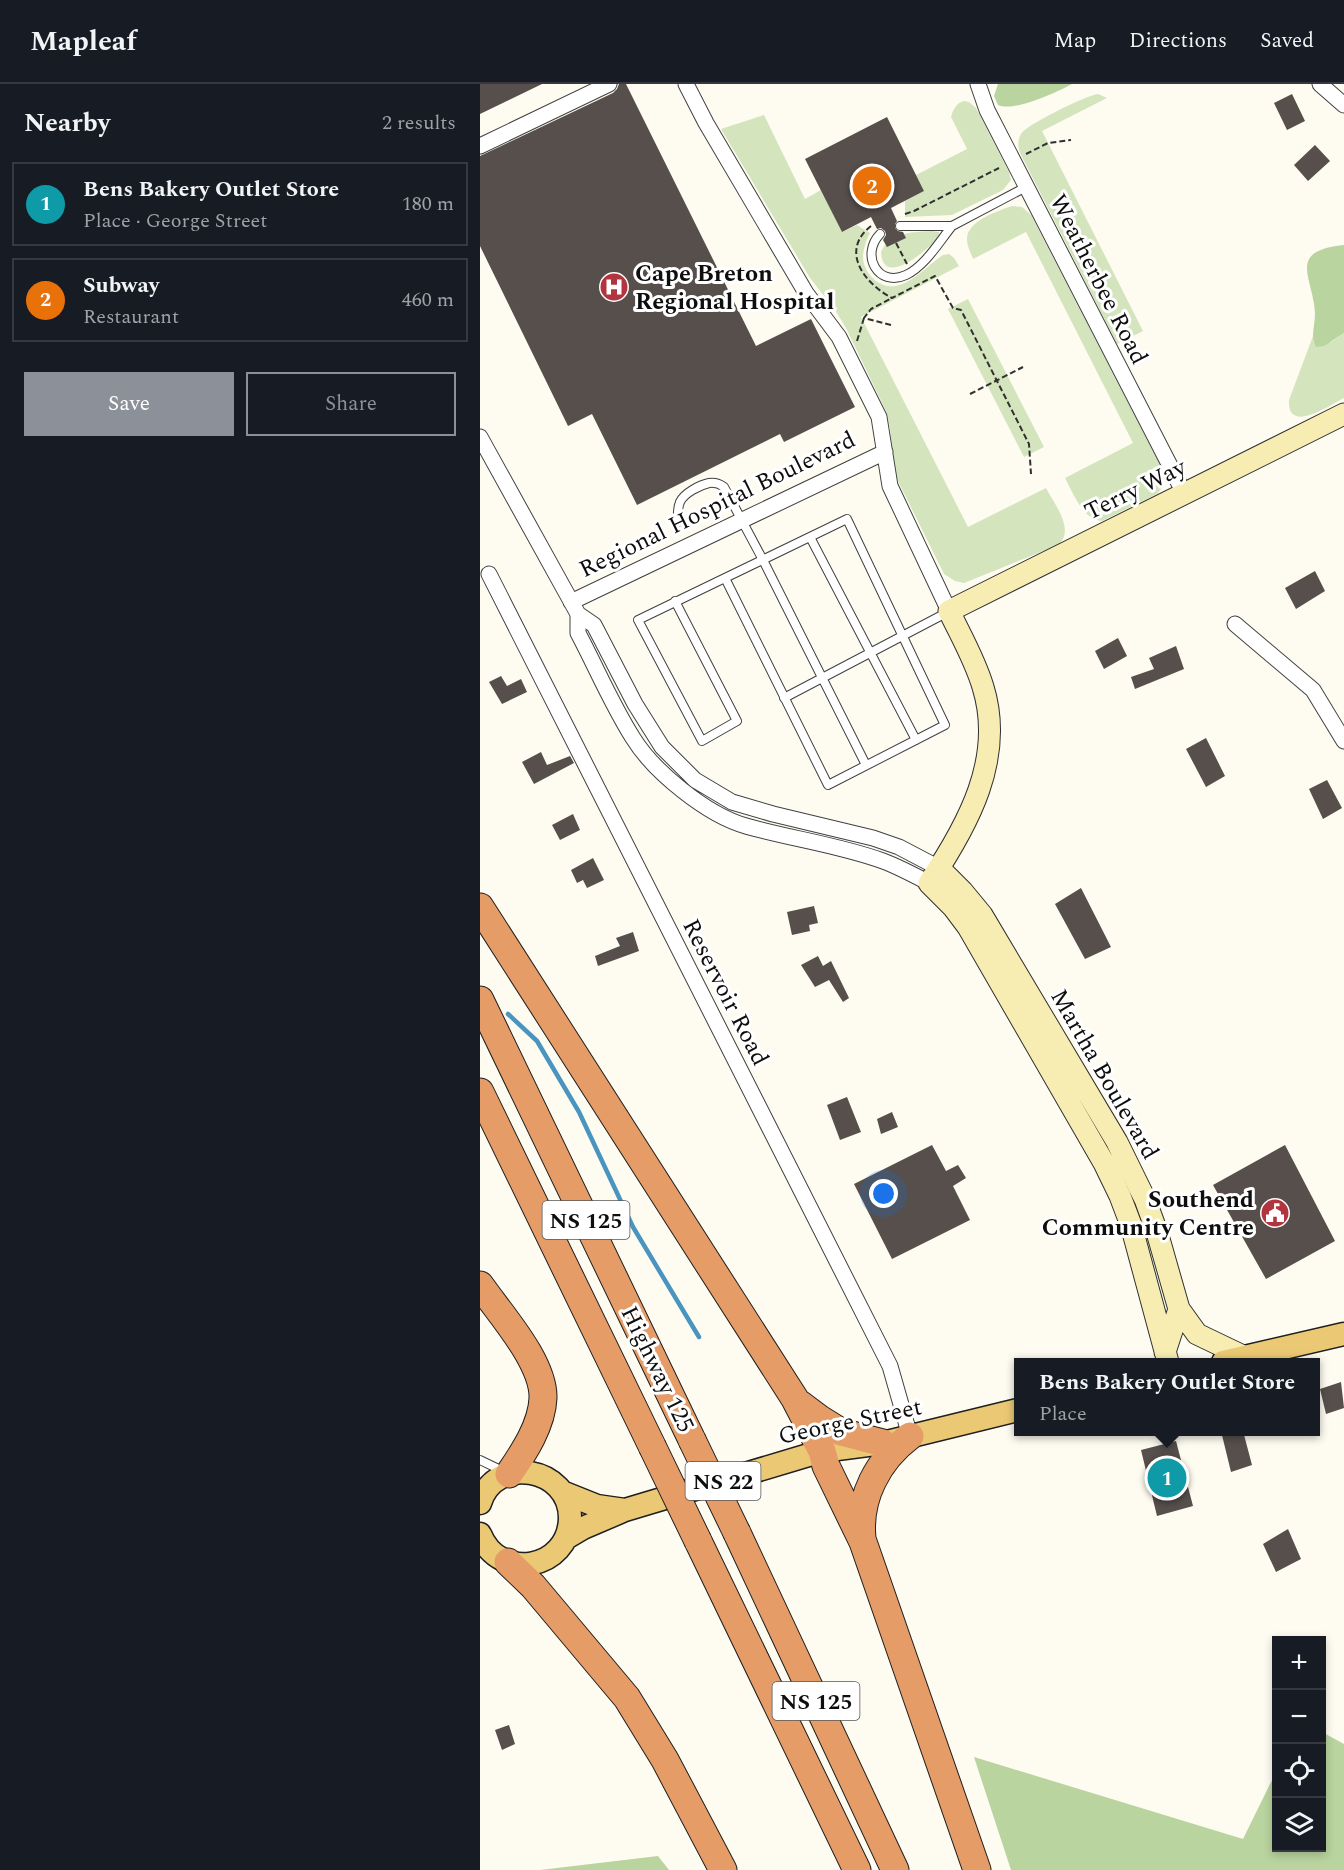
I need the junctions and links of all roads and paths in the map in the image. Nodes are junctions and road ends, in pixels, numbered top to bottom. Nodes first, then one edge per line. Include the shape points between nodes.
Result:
1 (609, 84) edge
2 (686, 84) edge
3 (978, 84) edge
4 (1320, 84) edge
5 (1344, 105) edge
6 (1071, 140) dead end
7 (480, 146) edge
8 (1013, 161) junction
9 (1026, 187) junction
10 (902, 215) dead end
11 (875, 224) dead end
12 (900, 226) dead end
13 (952, 226) junction
14 (880, 234) dead end
15 (892, 298) junction
16 (864, 318) junction
17 (891, 325) dead end
18 (847, 352) junction
19 (1023, 366) dead end
20 (997, 380) junction
21 (970, 394) dead end
22 (1344, 414) edge
23 (480, 437) edge
24 (885, 452) junction
25 (1030, 474) dead end
26 (1184, 493) junction
27 (741, 520) junction
28 (678, 522) dead end
29 (810, 537) junction
30 (763, 560) junction
31 (489, 574) dead end
32 (725, 578) junction
33 (675, 601) junction
34 (575, 608) junction
35 (949, 611) junction
36 (1234, 624) dead end
37 (903, 635) junction
38 (870, 652) junction
39 (822, 678) junction
40 (784, 698) junction
41 (916, 740) junction
42 (1344, 741) edge
43 (866, 765) junction
44 (934, 876) junction
45 (480, 907) edge
46 (480, 1000) edge
47 (1033, 1020) junction
48 (480, 1092) edge
49 (480, 1285) edge
50 (1179, 1309) junction
51 (1344, 1334) edge
52 (1245, 1357) junction
53 (1167, 1358) edge
54 (1241, 1358) edge
55 (795, 1399) junction
56 (1014, 1411) edge
57 (910, 1436) junction
58 (882, 1443) junction
59 (822, 1451) junction
60 (480, 1460) edge
61 (509, 1474) junction
62 (562, 1492) junction
63 (480, 1498) edge
64 (625, 1510) junction
65 (480, 1534) edge
66 (566, 1538) junction
67 (863, 1542) junction
68 (495, 1556) edge
69 (723, 1870) edge
70 (857, 1870) edge
71 (895, 1870) edge
72 (977, 1870) edge

1 - 7 street
2 - 18 street, Regional Hospital Boulevard via 806,293 835,329
3 - 8 street, Weatherbee Road
4 - 5 street
6 - 8 path via 1048,143
8 - 9 street, Weatherbee Road
8 - 10 path
9 - 13 lane
9 - 26 street, Weatherbee Road
11 - 15 path via 859,241 859,266 871,284
12 - 13 lane
13 - 14 lane via 920,264 896,278 880,272 872,261 871,246
15 - 16 path via 871,309
15 - 20 path via 934,276 953,308 961,310
16 - 17 path
16 - 18 path via 859,337
18 - 24 street, Regional Hospital Boulevard via 879,417
19 - 20 path
20 - 21 path
20 - 25 path via 1029,444
22 - 26 street, Terry Way
23 - 34 street, Regional Hospital Boulevard
24 - 27 street, Regional Hospital Boulevard
24 - 35 street, Regional Hospital Boulevard via 890,486
26 - 35 street, Terry Way
27 - 28 lane via 724,487 709,483 685,495
27 - 30 lane
27 - 34 street, Regional Hospital Boulevard
29 - 30 lane
29 - 37 lane via 848,519
29 - 38 lane
30 - 32 lane
30 - 39 lane
31 - 57 street, Reservoir Road via 890,1366
32 - 33 lane
32 - 40 lane
33 - 33 lane via 638,620 702,741 737,721
34 - 44 street, Regional Hospital Boulevard via 594,625 662,747 695,780 732,802 899,847
35 - 37 lane
35 - 44 street via 983,687 989,746 976,800
36 - 42 street via 1313,690
37 - 38 lane
37 - 41 lane via 945,725
38 - 39 lane
38 - 41 lane
39 - 40 lane
39 - 43 lane
40 - 43 lane via 828,785
41 - 43 lane
44 - 47 street, Martha Boulevard via 963,892 982,915
45 - 55 highway
46 - 71 highway, Highway 125 / NS 125, bridge
47 - 50 street, Martha Boulevard via 1131,1168 1157,1232
47 - 53 street, Martha Boulevard via 1120,1196
48 - 70 highway, Highway 125 / NS 125, bridge
49 - 61 highway via 523,1345 541,1381 539,1418
50 - 52 street via 1197,1334
50 - 53 street, Martha Boulevard
51 - 52 main road
52 - 54 main road
55 - 58 highway via 842,1432
55 - 59 highway
56 - 57 main road, George Street / NS 22
57 - 58 main road, George Street / NS 22
57 - 67 highway via 881,1466 869,1487 862,1522
58 - 59 main road, George Street / NS 22
59 - 64 main road, George Street / NS 22
59 - 67 highway
60 - 61 lane
61 - 62 main road, George Street via 533,1472
61 - 63 main road via 498,1479
62 - 64 main road, George Street / NS 22 via 597,1506
62 - 66 main road via 570,1515
64 - 66 main road, George Street / NS 22
65 - 68 main road
66 - 68 main road, George Street via 547,1558 535,1563 521,1565
67 - 72 highway
68 - 69 highway via 532,1586 627,1698 644,1722

